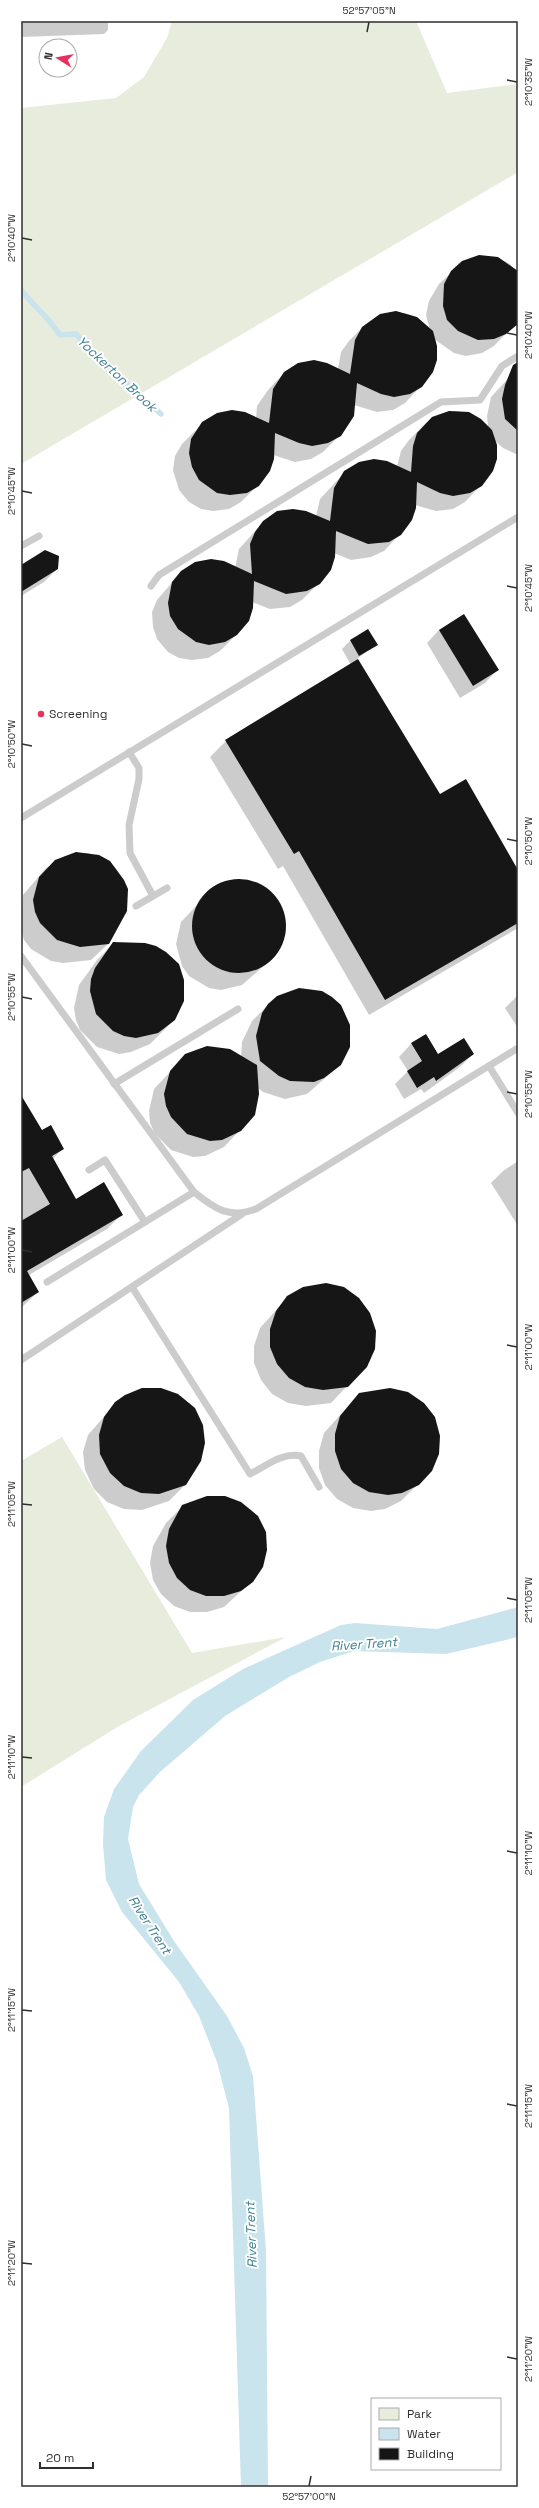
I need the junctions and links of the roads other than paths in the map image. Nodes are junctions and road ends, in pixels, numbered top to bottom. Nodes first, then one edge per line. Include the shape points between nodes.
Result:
1 (518, 356) edge
2 (518, 517) edge
3 (39, 536) dead end
4 (21, 546) edge
5 (151, 586) dead end
6 (129, 752) junction
7 (21, 818) edge
8 (167, 888) dead end
9 (154, 896) junction
10 (136, 906) dead end
11 (21, 956) edge
12 (238, 1009) dead end
13 (518, 1048) edge
14 (489, 1066) junction
15 (114, 1084) junction
16 (518, 1113) edge
17 (89, 1170) dead end
18 (194, 1192) junction
19 (242, 1214) junction
20 (145, 1222) junction
21 (47, 1282) dead end
22 (132, 1287) junction
23 (21, 1360) edge
24 (319, 1487) dead end

1 - 5 lane via 502,366 480,400 441,402 159,575
2 - 6 lane
3 - 4 lane
6 - 7 lane
6 - 9 lane via 139,768 129,825 130,853
8 - 9 lane
9 - 10 lane
11 - 15 lane
12 - 15 lane
13 - 14 lane
14 - 16 lane
14 - 19 lane via 256,1209
15 - 18 lane
17 - 20 lane via 105,1160
18 - 19 lane via 220,1211
18 - 20 lane
19 - 22 lane
20 - 21 lane
22 - 23 lane
22 - 24 lane via 250,1474 284,1456 294,1454 301,1456

